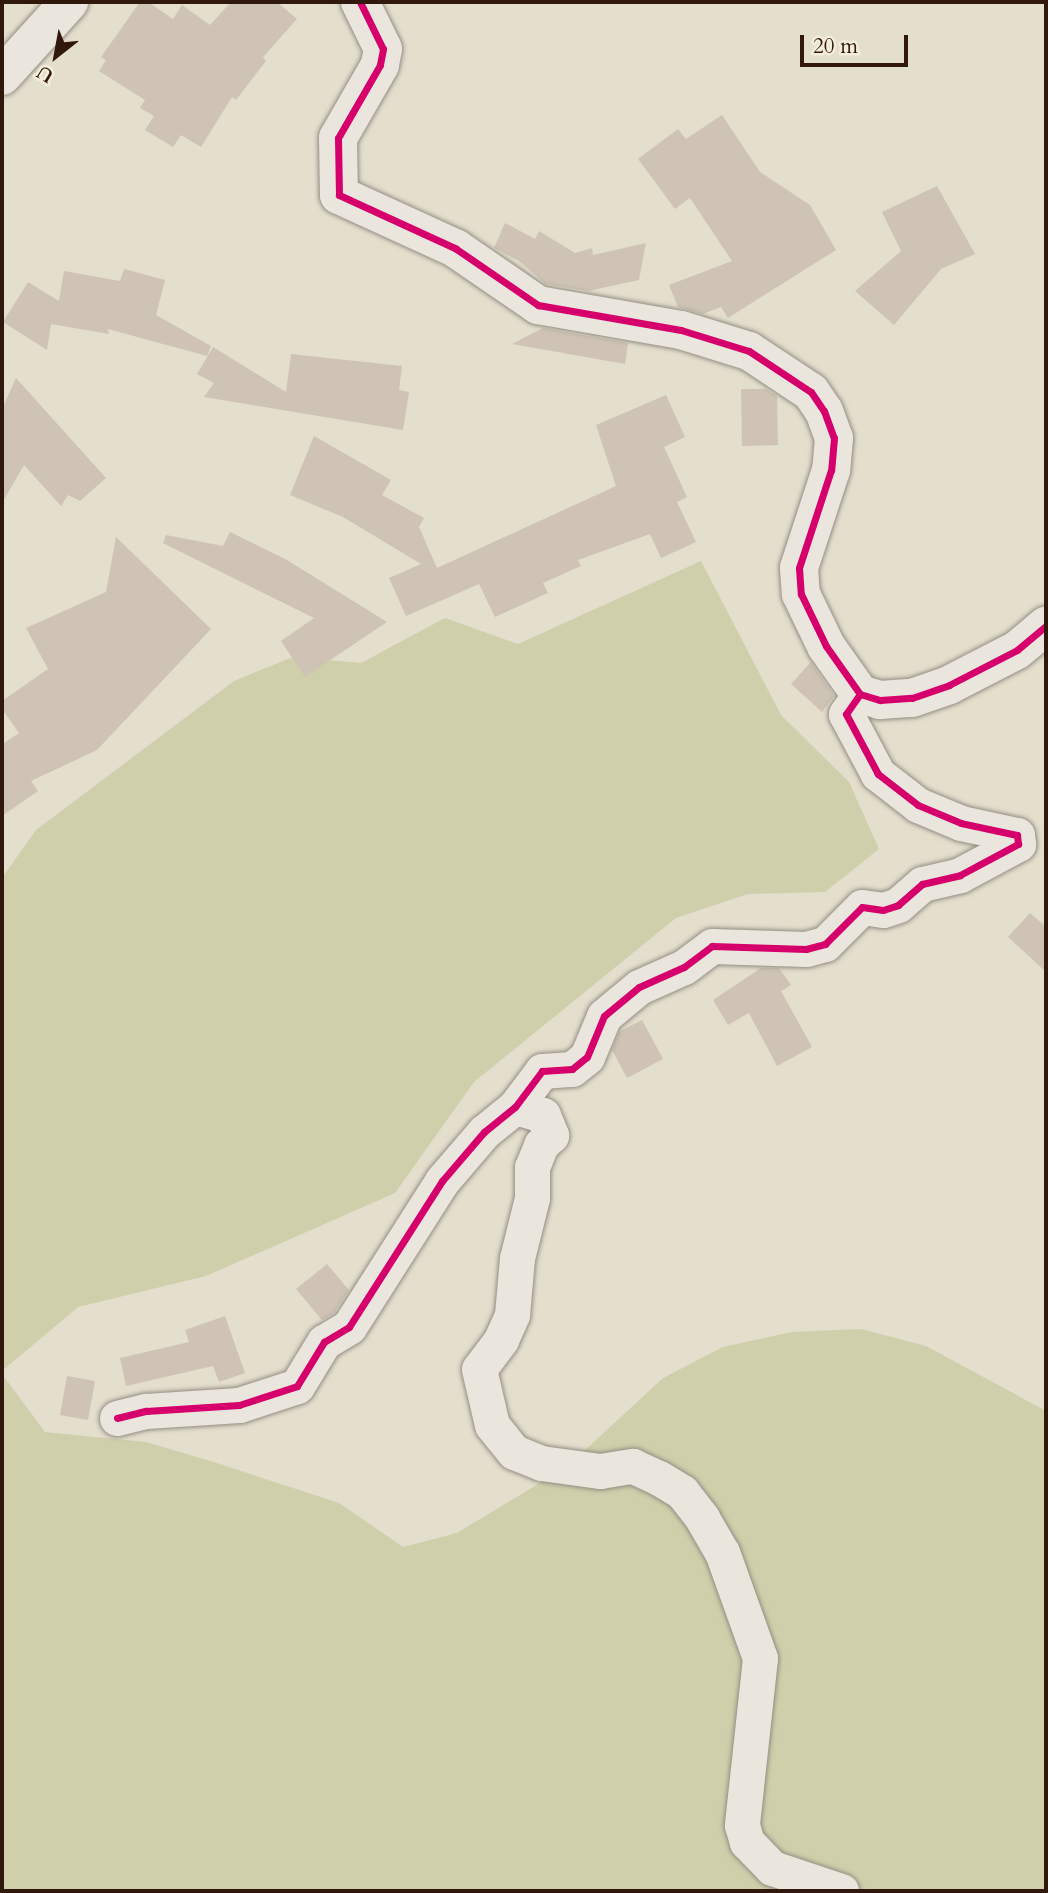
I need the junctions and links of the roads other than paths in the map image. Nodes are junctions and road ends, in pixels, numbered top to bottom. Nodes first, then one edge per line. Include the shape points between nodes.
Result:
1 (69, 2) edge
2 (360, 2) edge
3 (2, 76) edge
4 (1046, 626) edge
5 (860, 694) junction
6 (515, 1107) junction
7 (117, 1418) dead end
8 (841, 1891) edge

1 - 3 street
2 - 5 street via 383,49 380,65 338,138 339,195 455,247 538,305 681,330 749,351 811,391 834,438 831,470 799,568 801,594 826,646
4 - 5 street via 1017,650 949,685 912,698 880,700
5 - 6 street via 846,713 878,774 918,805 961,823 1017,835 1018,844 960,875 922,884 898,905 862,907 825,944 806,949 712,946 696,954 684,967 639,987 604,1016 586,1057 572,1069 542,1071
6 - 7 street via 484,1132 442,1181 349,1327 324,1342 297,1386 239,1405 146,1411
6 - 8 street via 543,1115 551,1135 532,1167 532,1198 517,1258 512,1315 501,1340 479,1369 492,1425 514,1452 541,1463 600,1471 633,1466 682,1492 702,1518 722,1552 760,1658 742,1825 747,1842 772,1868

